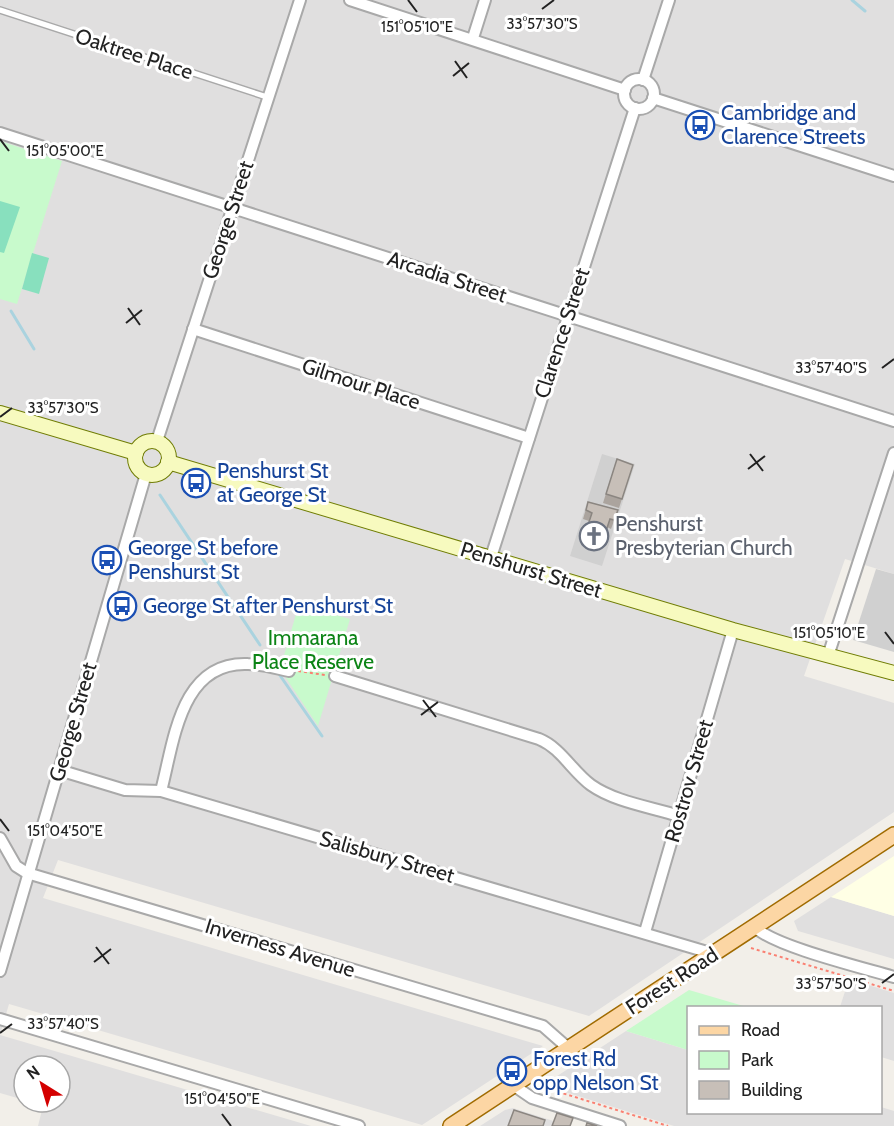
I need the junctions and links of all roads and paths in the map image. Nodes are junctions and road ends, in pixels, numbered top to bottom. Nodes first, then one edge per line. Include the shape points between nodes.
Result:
1 (300, 0) edge
2 (350, 0) edge
3 (485, 0) edge
4 (669, 0) edge
5 (0, 10) edge
6 (472, 38) junction
7 (644, 80) junction
8 (625, 90) junction
9 (267, 97) junction
10 (653, 98) junction
11 (634, 108) junction
12 (0, 133) edge
13 (894, 176) edge
14 (231, 208) junction
15 (567, 316) junction
16 (193, 329) junction
17 (0, 413) edge
18 (894, 421) edge
19 (529, 438) junction
20 (157, 441) junction
21 (136, 453) junction
22 (894, 453) edge
23 (168, 462) junction
24 (146, 474) junction
25 (491, 557) junction
26 (733, 630) junction
27 (828, 656) junction
28 (289, 670) joint
29 (894, 673) edge
30 (334, 676) joint
31 (59, 770) junction
32 (161, 791) junction
33 (679, 816) junction
34 (894, 835) edge
35 (0, 838) edge
36 (27, 873) junction
37 (755, 927) junction
38 (645, 932) junction
39 (751, 948) dead end
40 (714, 954) junction
41 (0, 971) edge
42 (894, 977) edge
43 (894, 991) edge
44 (0, 1019) edge
45 (568, 1048) junction
46 (542, 1084) dead end
47 (513, 1085) junction
48 (359, 1126) edge
49 (451, 1126) edge
50 (620, 1126) edge
51 (668, 1126) edge

1 - 9 street, George Street
2 - 6 street
3 - 6 street
4 - 7 street
5 - 9 lane, Oaktree Place
6 - 8 street
7 - 8 street via 630,83
7 - 10 street via 653,89
8 - 11 street via 627,103
9 - 14 street, George Street
10 - 11 street via 648,106
10 - 13 street
11 - 15 street, Clarence Street
12 - 14 street, Arcadia Street
14 - 15 street, Arcadia Street
14 - 16 street, George Street
15 - 18 street, Arcadia Street
15 - 19 street, Clarence Street
16 - 19 street, Gilmour Place
16 - 20 street, George Street
17 - 21 main road
19 - 25 street, Clarence Street
20 - 21 main road via 146,442
20 - 23 main road via 168,452
21 - 24 main road via 138,467
22 - 27 street
23 - 24 main road via 162,471
23 - 25 main road, Penshurst Street
24 - 31 street, George Street
25 - 26 main road, Penshurst Street
26 - 27 main road, Penshurst Street
26 - 33 street, Rostrov Street
27 - 29 main road, Penshurst Street
28 - 30 path
28 - 32 street via 236,664 198,682 184,706
30 - 33 street via 545,741 598,789
31 - 32 street, Salisbury Street via 125,790
31 - 36 street, George Street
32 - 38 street, Salisbury Street
33 - 38 street, Rostrov Street
34 - 37 main road, Forest Road
35 - 36 street via 16,866
36 - 41 street, George Street
36 - 45 street, Inverness Avenue via 543,1026
37 - 40 main road, Forest Road
37 - 42 street via 786,944
38 - 40 street, Salisbury Street
39 - 43 path
40 - 45 main road, Forest Road
44 - 48 street
45 - 47 main road, Forest Road
46 - 51 path
47 - 49 main road, Forest Road
47 - 50 street via 532,1098

